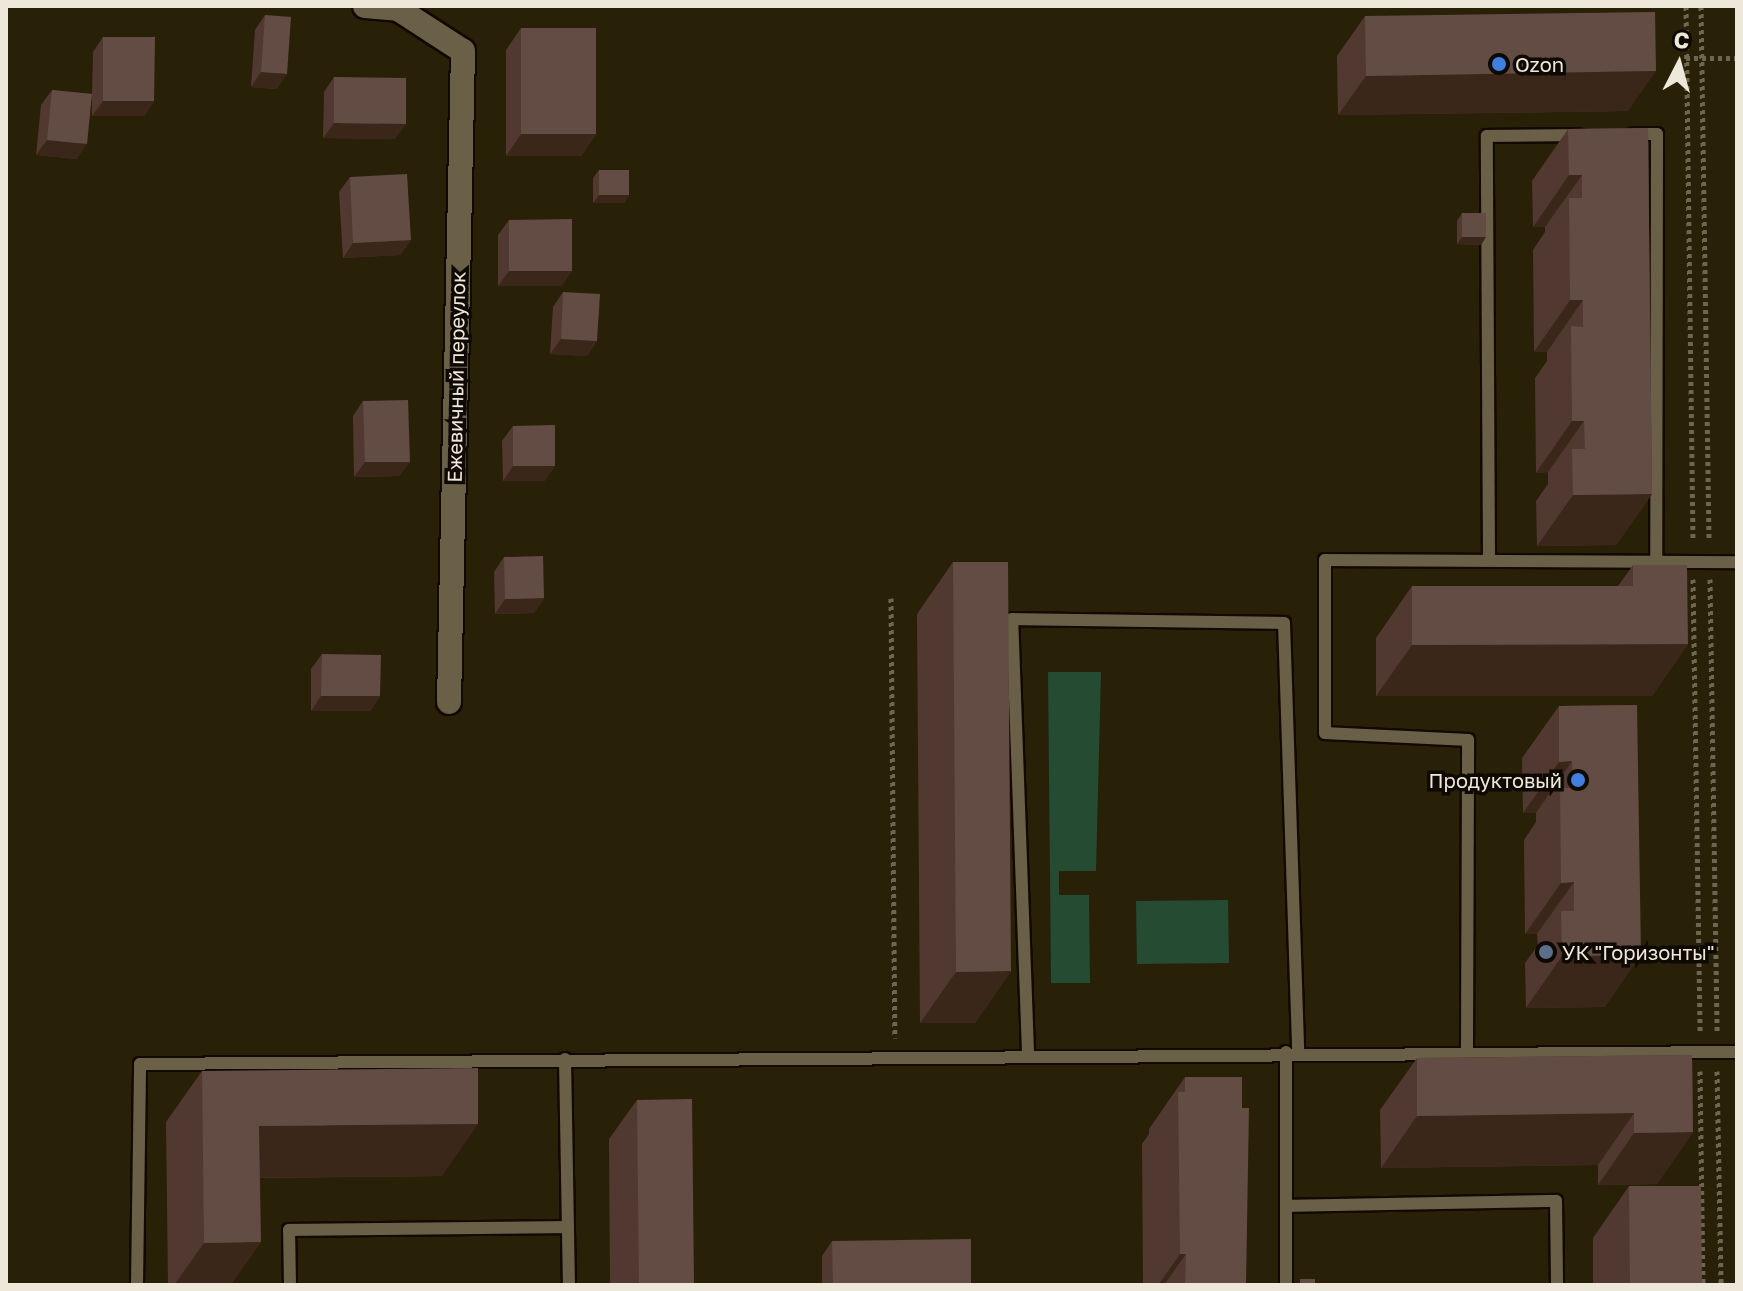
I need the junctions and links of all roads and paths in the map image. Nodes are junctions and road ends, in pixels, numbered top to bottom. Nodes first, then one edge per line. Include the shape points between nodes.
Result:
1 (365, 6) edge
2 (1686, 6) edge
3 (1701, 6) edge
4 (1686, 58) junction
5 (1702, 58) junction
6 (1737, 58) edge
7 (1595, 135) edge
8 (1611, 135) edge
9 (1489, 560) junction
10 (1656, 561) junction
11 (1693, 561) junction
12 (1709, 562) junction
13 (1737, 562) edge
14 (891, 598) dead end
15 (449, 702) dead end
16 (1467, 1051) junction
17 (1028, 1052) junction
18 (1292, 1052) junction
19 (1700, 1052) junction
20 (1717, 1052) junction
21 (1737, 1052) edge
22 (895, 1055) junction
23 (565, 1059) junction
24 (1287, 1206) junction
25 (568, 1227) junction
26 (137, 1285) edge
27 (290, 1285) edge
28 (569, 1285) edge
29 (1286, 1285) edge
30 (1557, 1285) edge
31 (1703, 1285) edge
32 (1721, 1285) edge

1 - 15 street, Ежевичный переулок via 398,9 463,51
2 - 4 path
3 - 5 path
4 - 5 path
4 - 11 path
5 - 6 path
5 - 12 path
7 - 9 lane via 1487,136
8 - 10 lane via 1657,134
9 - 10 lane
9 - 16 lane via 1325,560 1325,733 1468,740
10 - 11 lane
11 - 12 lane
11 - 19 path
12 - 13 lane
12 - 20 path
14 - 22 path
16 - 18 lane
16 - 19 lane
17 - 18 lane
17 - 18 lane via 1012,619 1284,623
17 - 22 lane
18 - 24 lane
19 - 20 lane
19 - 31 path
20 - 21 lane
20 - 32 path
22 - 23 lane
23 - 25 lane
23 - 26 lane via 140,1064
24 - 29 lane
24 - 30 lane via 1556,1201
25 - 27 lane via 289,1230
25 - 28 lane

